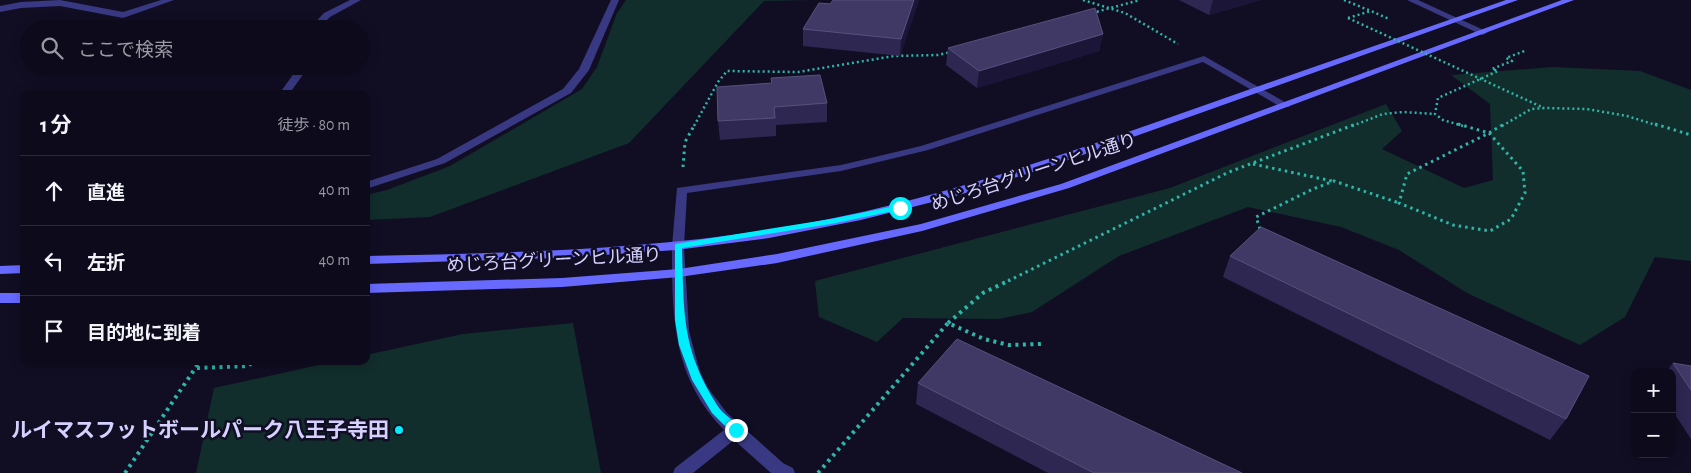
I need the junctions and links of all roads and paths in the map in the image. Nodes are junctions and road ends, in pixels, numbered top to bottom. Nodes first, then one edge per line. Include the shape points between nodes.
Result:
1 (170, 0) edge
2 (357, 0) edge
3 (615, 0) edge
4 (1083, 0) edge
5 (1140, 0) edge
6 (1344, 0) edge
7 (1411, 0) edge
8 (1514, 0) edge
9 (1570, 0) edge
10 (1109, 8) junction
11 (0, 9) edge
12 (1370, 11) junction
13 (1090, 13) edge
14 (322, 20) edge
15 (1458, 20) junction
16 (1392, 21) dead end
17 (1483, 32) junction
18 (957, 50) edge
19 (1528, 50) dead end
20 (1204, 59) junction
21 (298, 75) edge
22 (1480, 78) junction
23 (287, 90) edge
24 (1259, 90) junction
25 (1285, 105) junction
26 (1544, 108) junction
27 (1435, 114) junction
28 (1489, 132) junction
29 (1691, 135) edge
30 (1252, 164) junction
31 (1334, 181) junction
32 (370, 185) edge
33 (681, 190) junction
34 (1399, 203) junction
35 (1260, 229) edge
36 (678, 246) junction
37 (370, 260) edge
38 (20, 269) edge
39 (0, 270) edge
40 (678, 273) junction
41 (370, 289) edge
42 (0, 298) edge
43 (20, 298) edge
44 (948, 323) junction
45 (1041, 344) dead end
46 (198, 365) edge
47 (250, 365) edge
48 (196, 368) junction
49 (736, 430) junction
50 (125, 473) edge
51 (681, 473) edge
52 (787, 473) edge
53 (818, 473) edge

1 - 11 street via 123,14 60,3
2 - 14 street
3 - 32 street via 584,70 567,92 440,161
4 - 10 path
5 - 10 path
6 - 12 path
7 - 15 street
8 - 15 street, めじろ台グリーンヒル通り
9 - 17 street, めじろ台グリーンヒル通り
10 - 13 path
10 - 20 path via 1125,13
12 - 16 path
12 - 22 path, bridge via 1348,18
15 - 17 street
15 - 24 street, めじろ台グリーンヒル通り
17 - 25 street, めじろ台グリーンヒル通り
18 - 33 path via 938,55 894,56 798,72 727,71 685,142
19 - 22 path via 1506,58 1512,61
20 - 24 street
20 - 33 street via 924,148 841,168
21 - 23 street
22 - 26 path, bridge
22 - 27 path via 1438,98
24 - 25 street
24 - 36 street, めじろ台グリーンヒル通り via 970,190 831,222
25 - 40 street, めじろ台グリーンヒル通り via 1001,207 844,246
26 - 28 path via 1531,109
26 - 29 path via 1587,109 1627,116
27 - 28 path via 1443,120
27 - 30 path via 1383,114
28 - 34 path via 1407,174
28 - 34 path via 1524,170 1525,193 1512,219 1490,232 1453,225
30 - 31 path
30 - 44 path via 1229,172 982,293
31 - 34 path
31 - 35 path via 1256,217
33 - 36 street
36 - 37 street, めじろ台グリーンヒル通り via 540,256
36 - 40 street
38 - 39 street
40 - 41 street, めじろ台グリーンヒル通り via 509,285
40 - 49 street via 679,320 684,345 697,380 715,410
42 - 43 street
44 - 45 path via 1009,346
44 - 53 path
46 - 48 path
47 - 48 path
48 - 50 path
49 - 51 street
49 - 52 street via 777,468

